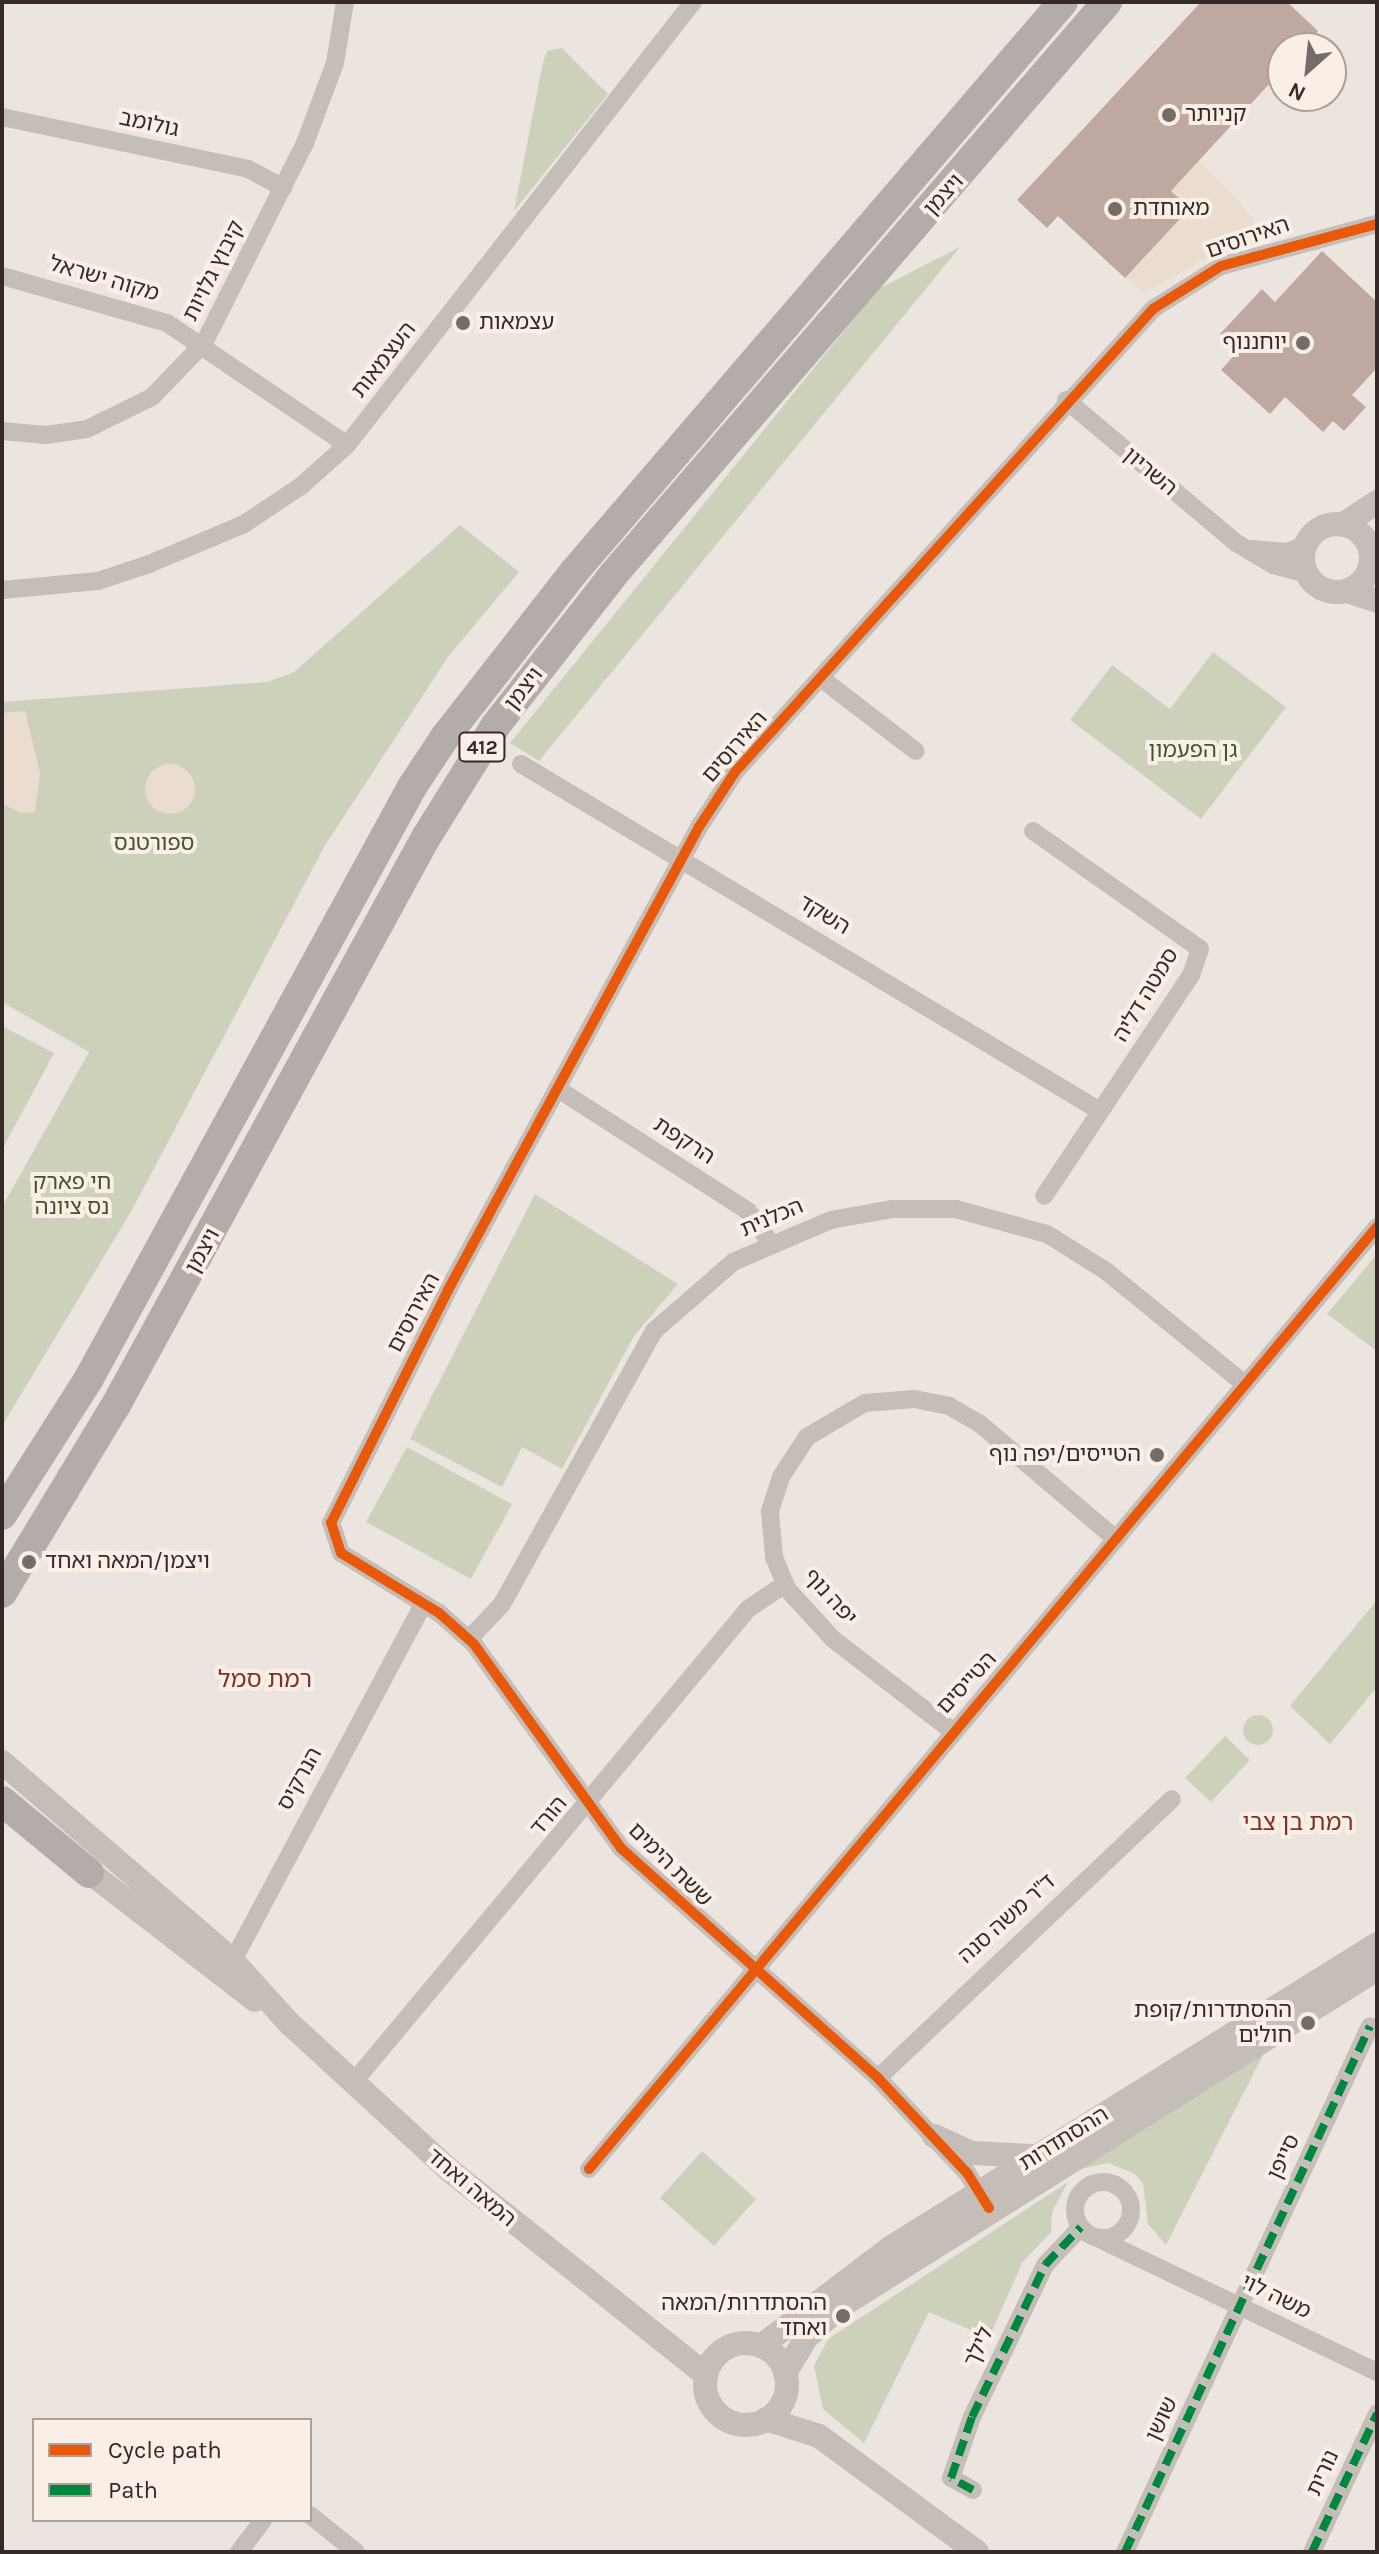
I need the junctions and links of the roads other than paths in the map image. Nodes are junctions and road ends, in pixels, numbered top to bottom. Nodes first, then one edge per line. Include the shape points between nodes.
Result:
1 (345, 2) edge
2 (693, 2) edge
3 (1063, 2) edge
4 (1107, 2) edge
5 (2, 117) edge
6 (283, 188) junction
7 (1377, 224) edge
8 (2, 276) edge
9 (204, 343) junction
10 (1066, 400) junction
11 (2, 431) edge
12 (347, 445) junction
13 (1377, 502) edge
14 (1377, 514) edge
15 (1342, 525) junction
16 (1235, 542) junction
17 (1306, 545) junction
18 (1372, 557) edge
19 (1307, 574) junction
20 (2, 590) edge
21 (1347, 591) junction
22 (1377, 601) edge
23 (822, 679) junction
24 (916, 751) dead end
25 (521, 764) dead end
26 (1033, 831) dead end
27 (684, 858) junction
28 (561, 1091) junction
29 (1100, 1111) junction
30 (1044, 1196) dead end
31 (1377, 1227) edge
32 (770, 1243) junction
33 (1242, 1382) junction
34 (2, 1515) edge
35 (1116, 1539) junction
36 (336, 1545) joint
37 (785, 1584) junction
38 (2, 1593) edge
39 (423, 1604) junction
40 (469, 1639) junction
41 (951, 1730) junction
42 (2, 1762) edge
43 (2, 1795) edge
44 (1172, 1799) dead end
45 (2, 1801) edge
46 (588, 1806) junction
47 (89, 1873) junction
48 (1377, 1944) edge
49 (228, 1969) junction
50 (1377, 1969) edge
51 (754, 1970) junction
52 (1370, 2026) dead end
53 (878, 2078) junction
54 (352, 2084) junction
55 (934, 2136) junction
56 (1036, 2156) junction
57 (589, 2169) dead end
58 (984, 2199) junction
59 (1131, 2210) junction
60 (1087, 2232) junction
61 (1155, 2264) junction
62 (1241, 2307) junction
63 (663, 2340) junction
64 (761, 2346) junction
65 (722, 2350) junction
66 (1377, 2372) edge
67 (706, 2375) junction
68 (786, 2382) junction
69 (1377, 2414) edge
70 (766, 2419) junction
71 (834, 2446) junction
72 (973, 2490) dead end
73 (312, 2517) edge
74 (262, 2522) edge
75 (239, 2552) edge
76 (356, 2552) edge
77 (977, 2552) edge
78 (1125, 2552) edge
79 (1312, 2552) edge

1 - 6 street, קיבוץ גלויות via 322,99
2 - 12 street, העצמאות
3 - 34 main road, ויצמן / 412 via 573,573 445,737 412,787 88,1380
4 - 38 main road, ויצמן / 412 via 613,575 496,725 425,839 116,1405
5 - 6 street, גולומב via 248,169
6 - 9 street, קיבוץ גלויות
7 - 10 street, האירוסים via 1301,240 1197,278 1153,309
8 - 9 street, מקוה ישראל via 128,309
9 - 11 street, קיבוץ גלויות via 152,397 87,429
9 - 12 street, מקוה ישראל
10 - 16 street, השריון
10 - 23 street, האירוסים
12 - 20 street, העצמאות via 301,486 198,547 98,581
13 - 15 street
14 - 18 street
15 - 17 street via 1322,528
15 - 18 street via 1358,532
16 - 17 street, השריון via 1269,552
16 - 19 street, השריון via 1273,565
17 - 19 street
18 - 21 street via 1362,582
19 - 21 street via 1321,589
21 - 22 street
23 - 24 street
23 - 27 street, האירוסים via 735,772
25 - 27 street, השקד
26 - 29 street, סמטה דליה via 1200,949 1191,975
27 - 28 street, האירוסים
27 - 29 street, השקד
28 - 32 street, הרקפת via 748,1211
28 - 36 street, האירוסים via 370,1436 331,1523
29 - 30 street, סמטה דליה
31 - 33 street, הטייסים
32 - 33 street, הכלנית via 831,1220 893,1209 956,1209 1016,1222 1084,1255
32 - 40 street, הכלנית via 710,1278 654,1331 502,1604
33 - 35 street, הטייסים
35 - 37 street, יפה נוף via 962,1413 933,1401 881,1400 819,1426 790,1459 770,1511 774,1557
35 - 41 street, הטייסים
36 - 39 street, ששת הימים
37 - 41 street, יפה נוף via 833,1639
37 - 46 street, הורד via 748,1609
39 - 40 street, ששת הימים
39 - 49 street, הנרקיס
40 - 46 street, ששת הימים
41 - 51 street, הטייסים
42 - 49 street, המאה ואחד
43 - 47 street, המאה ואחד
44 - 53 street, ד"ר משה סנה
45 - 47 main road
46 - 51 street, ששת הימים via 639,1867
46 - 54 street, הורד
47 - 49 street, המאה ואחד
48 - 56 street, ההסתדרות
49 - 54 street, המאה ואחד
50 - 58 street, ההסתדרות
51 - 53 street, ששת הימים
51 - 57 street, הטייסים
52 - 62 street, סייפן
53 - 55 street, ששת הימים
54 - 63 street, המאה ואחד via 563,2265
55 - 56 street via 985,2155
55 - 58 street, ששת הימים
56 - 58 street, ההסתדרות
58 - 64 street, ההסתדרות
58 - 68 street, ההסתדרות via 838,2308 806,2338
59 - 60 street via 1120,2232
59 - 60 street via 1125,2193 1113,2184 1089,2186 1076,2208
59 - 61 street, משה לוי via 1131,2229
60 - 61 street, משה לוי
60 - 72 street, לילך via 1045,2265 972,2417 951,2478
61 - 62 street, משה לוי
62 - 66 street, משה לוי
62 - 78 street, שושן
63 - 65 street, המאה ואחד
63 - 67 street, המאה ואחד
64 - 65 street
64 - 68 street
65 - 67 street
67 - 70 street via 708,2400 725,2419 746,2424
68 - 70 street
68 - 71 street
69 - 79 street, נורית
70 - 71 street
71 - 77 street
73 - 76 street
74 - 75 street

